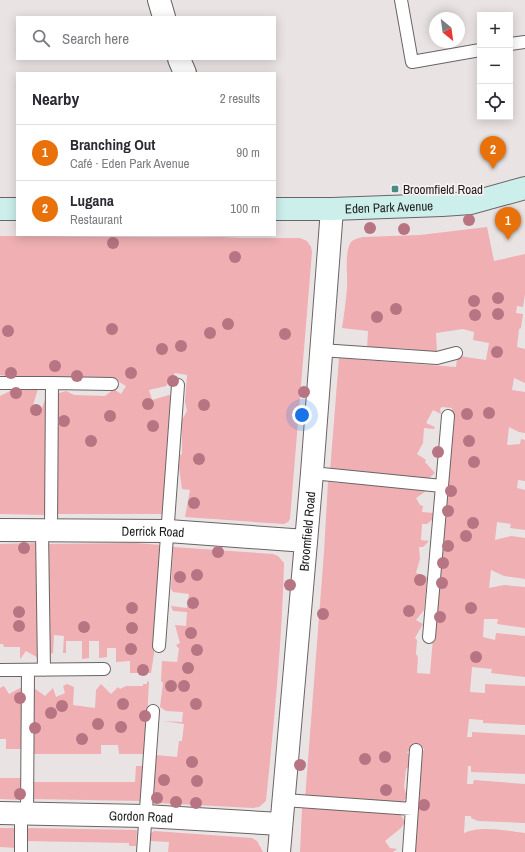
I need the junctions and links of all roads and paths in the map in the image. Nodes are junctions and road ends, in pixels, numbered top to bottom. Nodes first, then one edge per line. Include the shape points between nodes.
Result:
1 (159, 0) edge
2 (401, 0) edge
3 (164, 16) edge
4 (525, 42) edge
5 (513, 44) edge
6 (477, 51) edge
7 (180, 60) edge
8 (185, 72) edge
9 (525, 188) edge
10 (0, 209) edge
11 (16, 209) edge
12 (276, 209) edge
13 (332, 209) junction
14 (321, 350) junction
15 (456, 353) dead end
16 (0, 383) edge
17 (52, 383) junction
18 (112, 384) dead end
19 (178, 385) dead end
20 (448, 416) dead end
21 (312, 473) junction
22 (442, 486) junction
23 (0, 530) edge
24 (47, 530) junction
25 (168, 531) junction
26 (306, 541) junction
27 (429, 637) dead end
28 (159, 646) dead end
29 (104, 669) dead end
30 (0, 670) edge
31 (28, 670) junction
32 (44, 670) junction
33 (153, 711) dead end
34 (416, 750) dead end
35 (284, 800) junction
36 (412, 809) junction
37 (0, 813) edge
38 (24, 813) junction
39 (145, 816) junction
40 (281, 824) junction
41 (21, 852) edge
42 (143, 852) edge
43 (279, 852) edge
44 (409, 852) edge

1 - 3 street
2 - 6 lane via 412,62
4 - 5 lane
7 - 8 street
9 - 13 street, Eden Park Avenue via 471,203
10 - 11 street
12 - 13 street, Eden Park Avenue
13 - 14 street, Broomfield Road
14 - 15 lane via 437,358
14 - 21 street, Broomfield Road
16 - 17 lane
17 - 18 lane
17 - 24 lane
19 - 25 lane
20 - 22 lane
21 - 22 lane
21 - 26 street, Broomfield Road
22 - 27 lane
23 - 24 street, Derrick Road
24 - 25 street, Derrick Road
24 - 32 lane
25 - 26 street, Derrick Road
25 - 28 lane
26 - 35 street, Broomfield Road
29 - 32 lane
30 - 31 lane
31 - 32 lane
31 - 38 lane
33 - 39 lane
34 - 36 lane
35 - 36 lane
35 - 40 street, Broomfield Road
36 - 44 lane
37 - 38 street, Gordon Road
38 - 39 street, Gordon Road
38 - 41 lane
39 - 40 street, Gordon Road
39 - 42 lane
40 - 43 street, Broomfield Road

